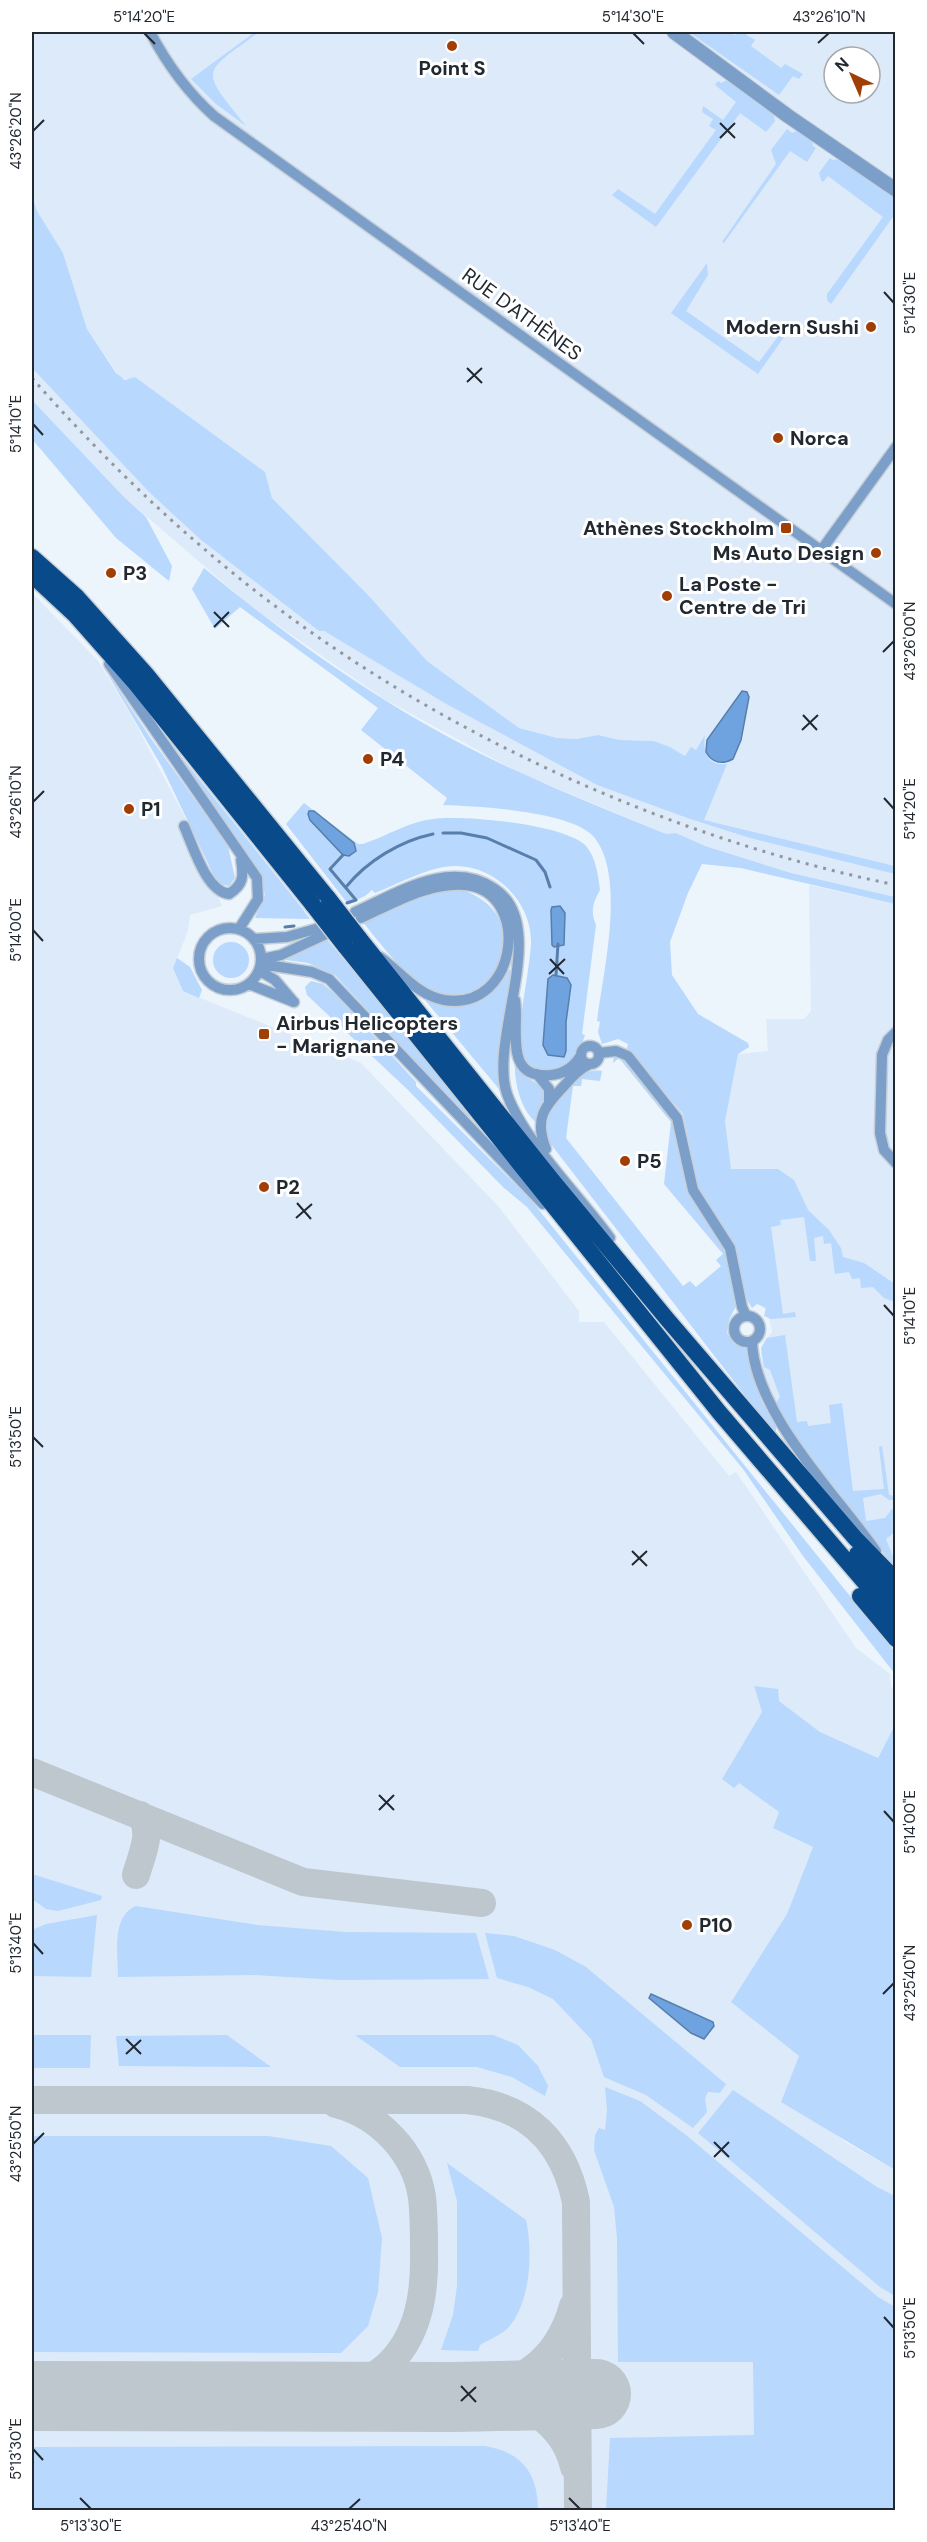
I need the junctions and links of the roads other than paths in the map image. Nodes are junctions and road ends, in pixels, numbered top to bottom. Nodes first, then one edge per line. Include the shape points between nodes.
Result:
1 (150, 32) edge
2 (674, 32) edge
3 (896, 190) edge
4 (896, 447) edge
5 (820, 552) junction
6 (32, 557) edge
7 (32, 575) edge
8 (896, 604) edge
9 (75, 615) junction
10 (184, 826) dead end
11 (241, 857) junction
12 (321, 902) junction
13 (239, 929) junction
14 (254, 939) junction
15 (357, 944) junction
16 (261, 965) junction
17 (249, 984) junction
18 (513, 991) junction
19 (896, 1032) edge
20 (599, 1053) junction
21 (581, 1055) junction
22 (590, 1064) junction
23 (537, 1074) junction
24 (549, 1102) junction
25 (551, 1163) junction
26 (896, 1163) edge
27 (746, 1316) junction
28 (667, 1319) junction
29 (648, 1324) junction
30 (752, 1341) junction
31 (710, 1370) junction
32 (718, 1412) junction
33 (896, 1579) edge
34 (896, 1599) edge
35 (896, 1619) edge
36 (896, 1639) edge

1 - 5 street, RUE D'ATHÈNES via 176,76 214,116
2 - 3 street
4 - 5 street
5 - 8 street, RUE D'ATHÈNES
6 - 12 highway via 77,597 146,674
7 - 9 highway
9 - 11 street
9 - 12 highway
10 - 11 street via 207,878 222,894 238,889 243,880
11 - 13 street via 257,878 259,891 256,906
12 - 15 highway, bridge
13 - 14 street
13 - 17 street via 222,929 209,937 201,949 200,963 206,978 218,988 232,991
14 - 16 street via 261,952
14 - 16 street via 322,931
15 - 18 street via 391,965 408,982 444,1000 466,1000 483,992 498,979 509,946 502,913 480,889 443,886 358,915 416,884 463,876 483,881 501,893 519,926
15 - 28 highway
15 - 29 highway
16 - 17 street
16 - 17 street via 294,1002
16 - 29 street via 312,972 329,979 549,1211
18 - 23 street via 518,1060
18 - 25 street via 503,1058 507,1093 527,1131
19 - 26 street via 882,1055 880,1134 884,1150
20 - 21 street via 588,1046
20 - 22 street via 598,1060
20 - 27 street via 616,1051 627,1056 677,1118 693,1190 730,1248
21 - 22 street
21 - 23 street via 564,1071
22 - 24 street
23 - 24 street via 549,1089
24 - 25 street via 541,1118 540,1134
25 - 28 street via 592,1213
27 - 30 street via 754,1318 760,1326 759,1335
27 - 30 street via 736,1322 734,1334 744,1342
28 - 31 highway
29 - 32 highway
30 - 33 street via 758,1374 777,1418
31 - 33 highway via 855,1538
31 - 34 highway
32 - 35 highway
32 - 36 highway

